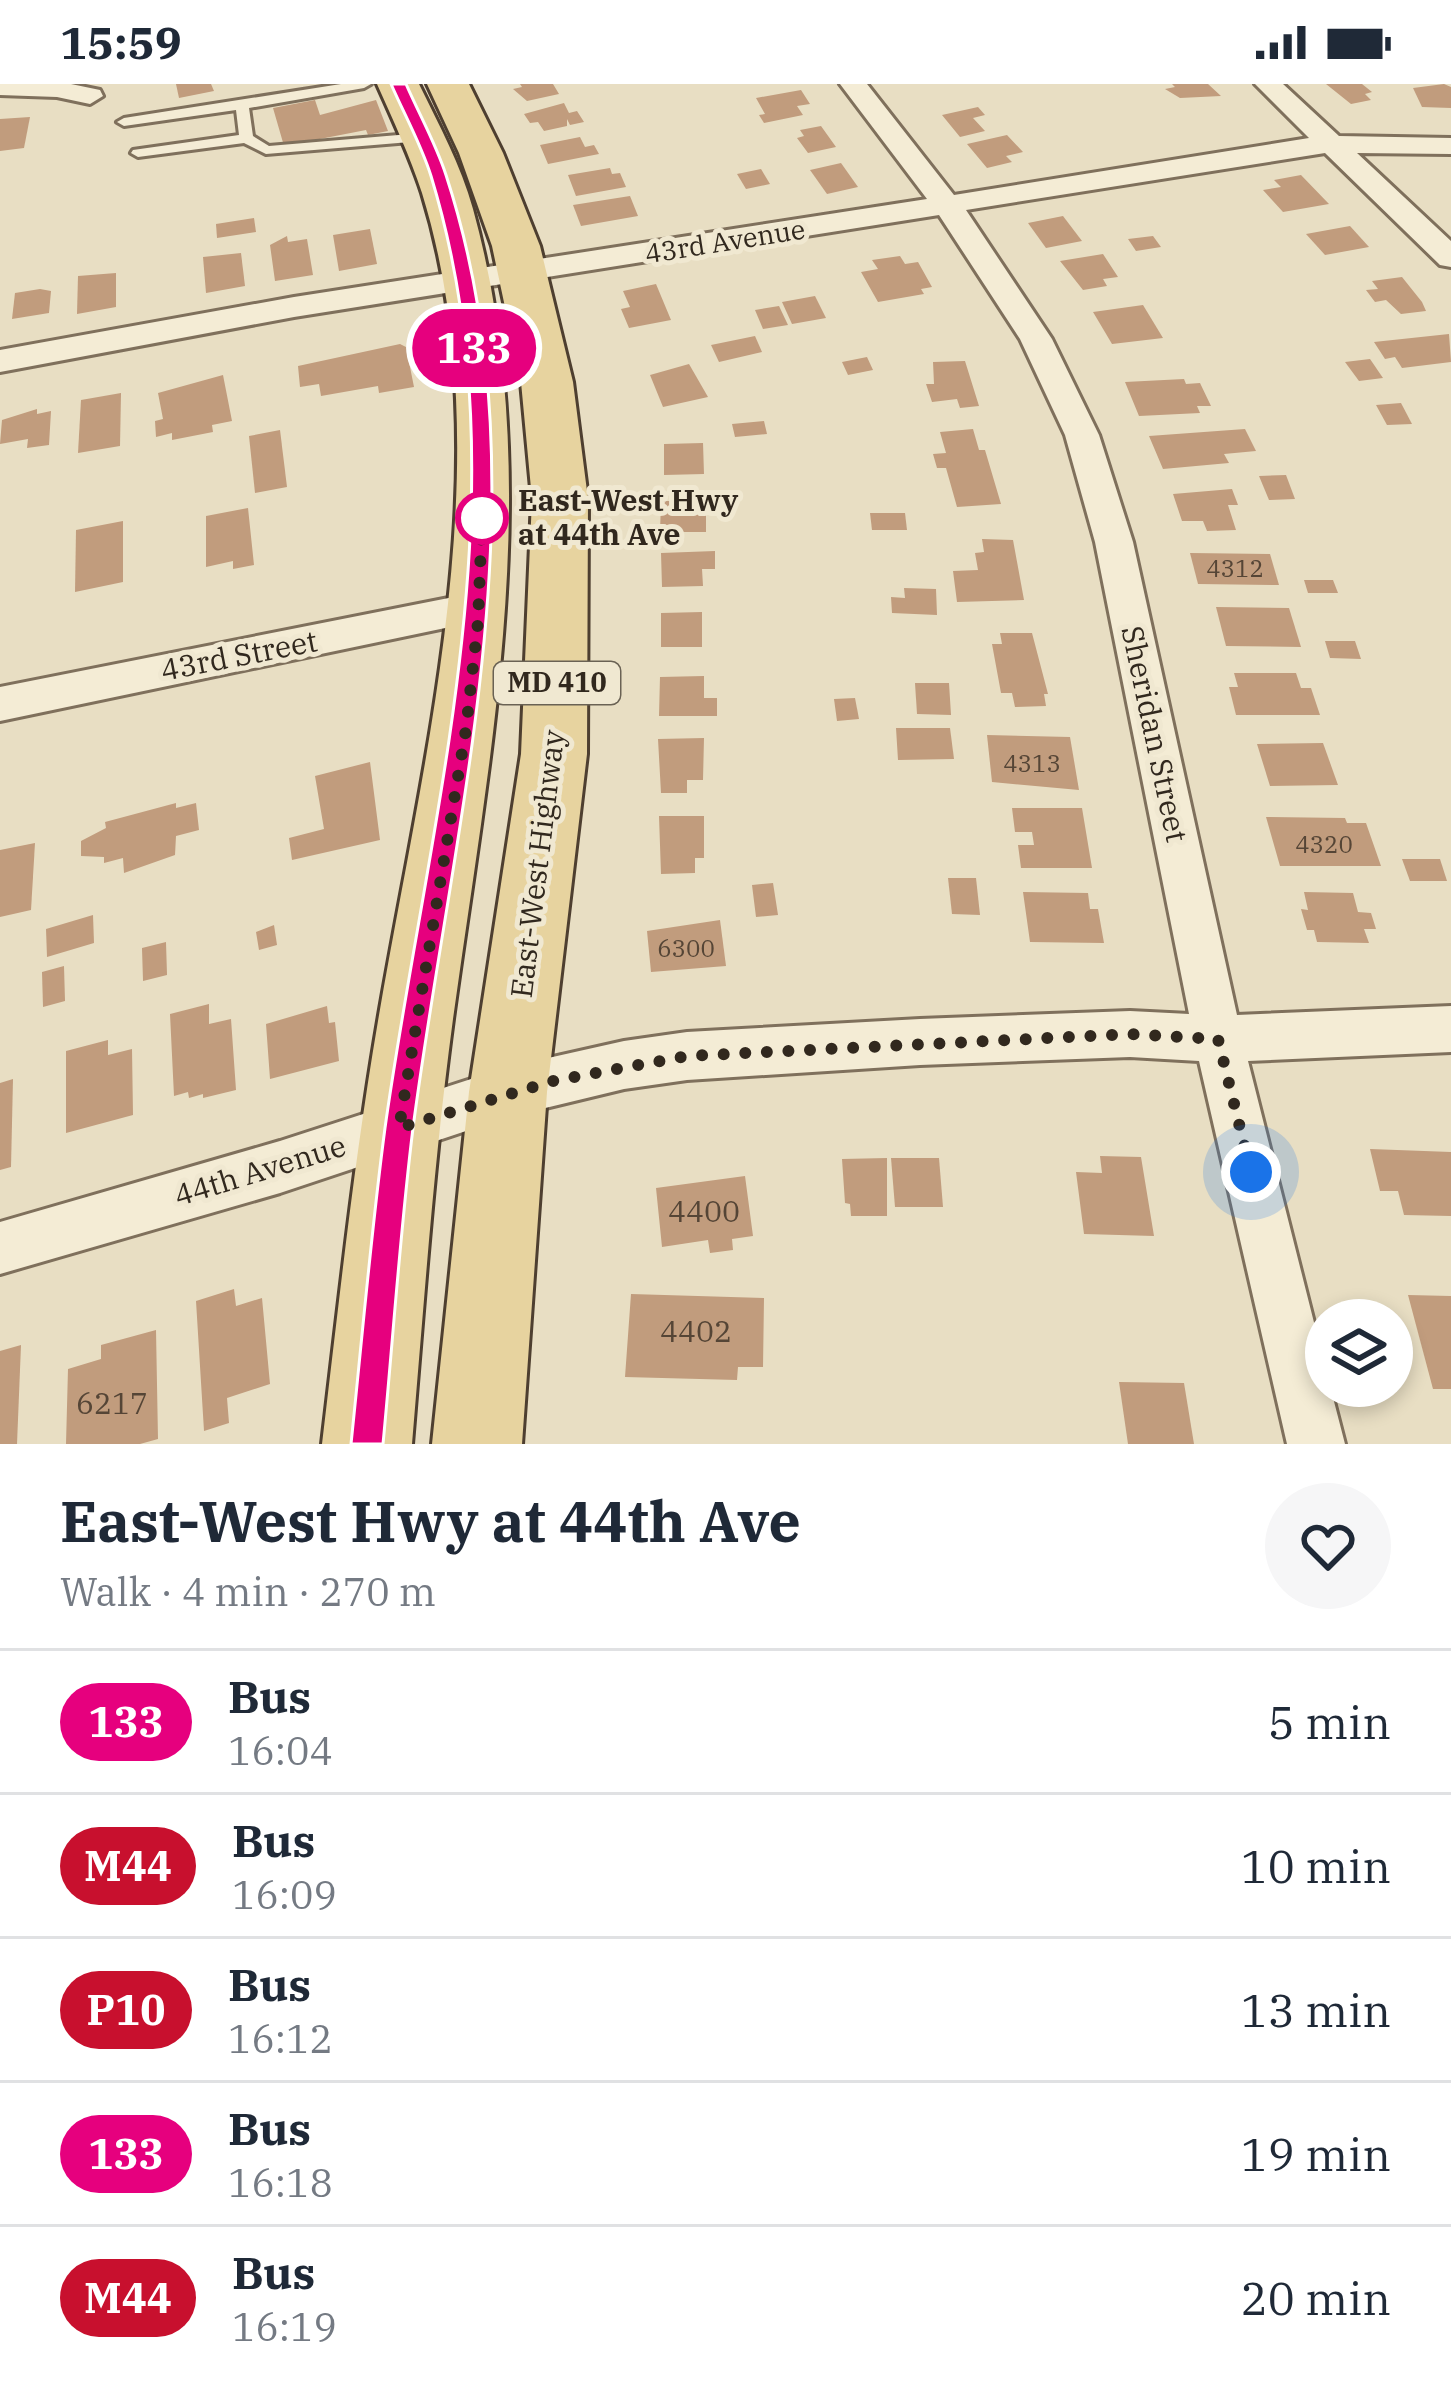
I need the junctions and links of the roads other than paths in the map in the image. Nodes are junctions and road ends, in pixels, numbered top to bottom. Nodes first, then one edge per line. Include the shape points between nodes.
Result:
1 (364, 84) edge
2 (398, 84) edge
3 (448, 84) edge
4 (854, 84) edge
5 (1268, 84) edge
6 (0, 86) edge
7 (90, 96) dead end
8 (242, 105) junction
9 (124, 122) dead end
10 (422, 137) junction
11 (247, 138) junction
12 (1333, 144) junction
13 (1451, 146) edge
14 (137, 153) dead end
15 (946, 202) junction
16 (1451, 258) edge
17 (494, 278) junction
18 (0, 361) edge
19 (479, 607) junction
20 (0, 704) edge
21 (1451, 1029) edge
22 (1218, 1039) junction
23 (508, 1092) junction
24 (399, 1128) junction
25 (0, 1248) edge
26 (367, 1444) edge
27 (477, 1444) edge
28 (1316, 1444) edge

1 - 8 lane
2 - 10 main road, East-West Highway / MD 410
3 - 17 main road, East-West Highway / MD 410 via 499,197
4 - 15 street, Sheridan Street
5 - 12 street
6 - 7 street
8 - 9 lane
8 - 11 lane
10 - 11 lane via 266,150
10 - 17 main road, East-West Highway / MD 410 via 450,210
11 - 14 lane
12 - 13 street, 43rd Avenue
12 - 15 street, 43rd Avenue
12 - 16 street
15 - 17 street, 43rd Avenue
15 - 22 street, Sheridan Street via 1036,339 1099,485
17 - 18 street, 43rd Avenue
17 - 19 main road, East-West Highway / MD 410
17 - 23 main road, East-West Highway / MD 410 via 556,446 561,573 554,754
19 - 20 street, 43rd Street
19 - 24 main road, East-West Highway / MD 410
21 - 22 street, 44th Avenue
22 - 23 street, 44th Avenue via 1130,1034 687,1056
22 - 28 street, Sheridan Street
23 - 24 street, 44th Avenue
23 - 27 main road, East-West Highway / MD 410
24 - 25 street, 44th Avenue
24 - 26 main road, East-West Highway / MD 410

